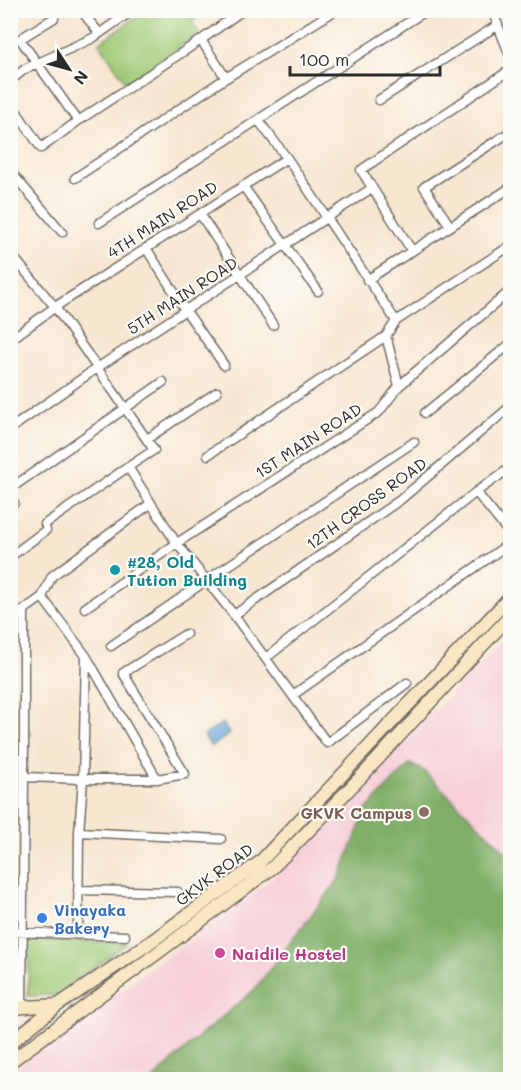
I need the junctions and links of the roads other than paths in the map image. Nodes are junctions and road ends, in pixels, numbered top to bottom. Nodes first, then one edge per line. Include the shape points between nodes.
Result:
1 (81, 10) edge
2 (133, 10) edge
3 (243, 10) edge
4 (336, 10) edge
5 (427, 10) edge
6 (492, 10) edge
7 (54, 18) dead end
8 (498, 25) junction
9 (99, 33) junction
10 (201, 40) junction
11 (510, 51) edge
12 (38, 63) junction
13 (510, 70) edge
14 (226, 78) junction
15 (10, 81) edge
16 (379, 100) dead end
17 (10, 102) edge
18 (258, 120) junction
19 (78, 121) junction
20 (510, 132) edge
21 (287, 158) junction
22 (10, 171) edge
23 (75, 178) dead end
24 (243, 186) junction
25 (372, 188) junction
26 (510, 188) edge
27 (200, 214) junction
28 (326, 218) junction
29 (99, 224) dead end
30 (450, 226) junction
31 (62, 232) dead end
32 (285, 245) junction
33 (510, 246) edge
34 (147, 248) junction
35 (412, 250) junction
36 (10, 253) edge
37 (240, 275) junction
38 (367, 280) junction
39 (318, 291) dead end
40 (510, 291) edge
41 (55, 308) junction
42 (186, 311) junction
43 (396, 321) junction
44 (273, 325) dead end
45 (386, 336) junction
46 (10, 340) edge
47 (510, 344) edge
48 (224, 365) dead end
49 (97, 368) junction
50 (163, 382) dead end
51 (399, 386) junction
52 (217, 392) dead end
53 (510, 407) edge
54 (124, 408) junction
55 (426, 413) dead end
56 (11, 428) edge
57 (147, 439) junction
58 (414, 442) dead end
59 (208, 455) dead end
60 (128, 467) junction
61 (510, 468) edge
62 (17, 484) dead end
63 (476, 492) junction
64 (150, 504) junction
65 (510, 534) edge
66 (177, 543) junction
67 (510, 543) edge
68 (10, 557) edge
69 (207, 580) junction
70 (42, 597) junction
71 (510, 597) edge
72 (85, 608) dead end
73 (24, 610) junction
74 (234, 615) junction
75 (510, 616) edge
76 (10, 620) edge
77 (186, 634) dead end
78 (111, 646) dead end
79 (86, 656) junction
80 (266, 658) junction
81 (407, 683) dead end
82 (293, 695) junction
83 (352, 766) junction
84 (362, 776) junction
85 (24, 777) junction
86 (83, 779) junction
87 (157, 779) junction
88 (79, 832) junction
89 (221, 839) dead end
90 (78, 890) junction
91 (178, 892) dead end
92 (10, 932) edge
93 (23, 932) junction
94 (78, 935) junction
95 (125, 936) dead end
96 (74, 994) junction
97 (58, 1005) junction
98 (16, 1008) edge
99 (84, 1008) junction
100 (10, 1043) edge
101 (10, 1062) edge

1 - 9 street
2 - 9 street
3 - 10 street
4 - 14 street
5 - 18 street
6 - 8 street
7 - 12 street via 20,39
8 - 11 street
8 - 16 street
9 - 12 street
10 - 14 street
10 - 19 street
12 - 15 street
12 - 19 street
13 - 25 street via 361,170
14 - 23 street
17 - 19 street via 41,148
18 - 21 street
18 - 29 street
20 - 30 street via 424,187
21 - 24 street, 4TH MAIN ROAD
21 - 28 street
22 - 31 street
24 - 27 street, 4TH MAIN ROAD
24 - 32 street
25 - 28 street, 5TH MAIN ROAD
25 - 35 street
26 - 30 street
27 - 34 street, 4TH MAIN ROAD
27 - 37 street
28 - 32 street, 5TH MAIN ROAD
28 - 38 street
30 - 35 street
32 - 37 street, 5TH MAIN ROAD
32 - 39 street
33 - 43 street
34 - 41 street, 4TH MAIN ROAD
34 - 42 street
35 - 38 street
36 - 41 street
37 - 42 street, 5TH MAIN ROAD
37 - 44 street
38 - 43 street
40 - 51 street, 1ST MAIN ROAD
41 - 46 street, 4TH MAIN ROAD
41 - 49 street
42 - 48 street
42 - 49 street, 5TH MAIN ROAD
43 - 45 street
45 - 51 street
45 - 59 street
47 - 55 street
49 - 54 street
49 - 56 street, 5TH MAIN ROAD
50 - 54 street
51 - 66 street, 1ST MAIN ROAD via 379,412
52 - 57 street
53 - 74 street, 12TH CROSS ROAD via 400,500
54 - 57 street
54 - 62 street
57 - 60 street via 154,450
58 - 69 street
60 - 64 street
60 - 68 street
61 - 63 street
63 - 65 street
63 - 80 street
64 - 66 street
64 - 70 street via 52,576
66 - 69 street
66 - 72 street, 1ST MAIN ROAD
67 - 82 street
69 - 74 street
69 - 78 street
70 - 73 street
70 - 79 street
71 - 83 main road, GKVK ROAD
73 - 76 street
73 - 85 street
74 - 80 street
75 - 84 main road, GKVK ROAD
77 - 87 street via 123,673 184,774
79 - 86 street
79 - 87 street
80 - 82 street
81 - 82 street via 327,743
83 - 84 main road
83 - 96 main road, GKVK ROAD via 260,862
84 - 99 main road, GKVK ROAD via 273,868
85 - 86 street
85 - 93 street
86 - 87 street
86 - 88 street
88 - 89 street
88 - 90 street
90 - 91 street
90 - 94 street
92 - 93 street
93 - 94 street
93 - 98 street
94 - 95 street
96 - 97 main road, GKVK ROAD
96 - 99 main road
97 - 98 main road
97 - 100 main road, GKVK ROAD
99 - 101 main road, GKVK ROAD

